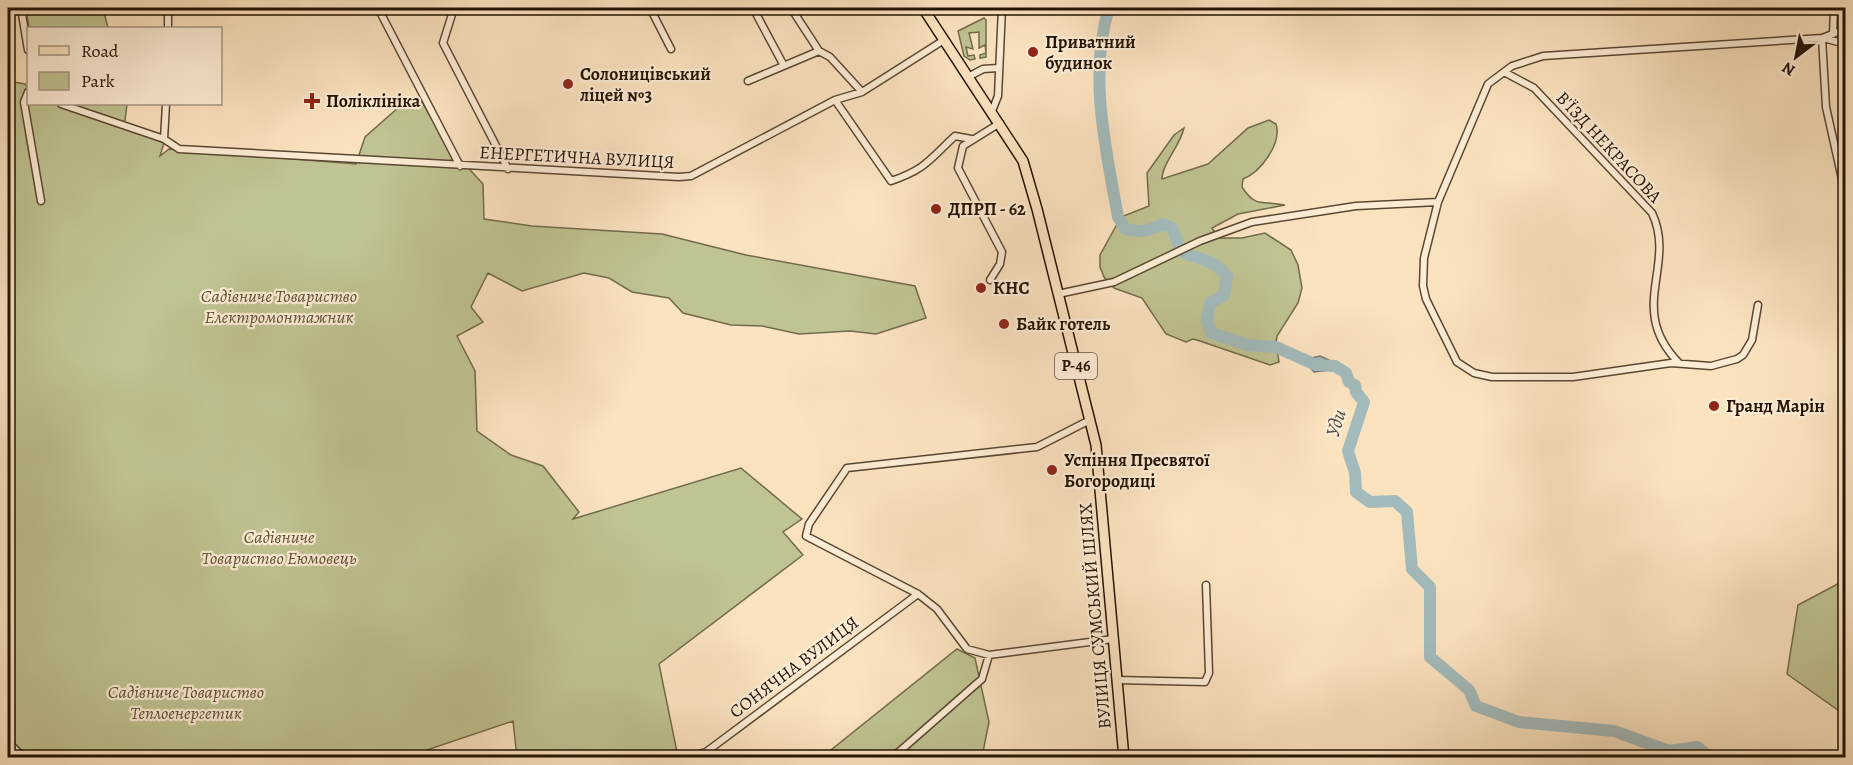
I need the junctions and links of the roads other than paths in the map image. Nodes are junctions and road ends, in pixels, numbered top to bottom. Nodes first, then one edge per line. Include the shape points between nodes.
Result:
1 (21, 8) edge
2 (168, 8) edge
3 (378, 8) edge
4 (454, 8) edge
5 (650, 8) edge
6 (753, 8) edge
7 (791, 8) edge
8 (1002, 8) edge
9 (1834, 8) edge
10 (927, 9) edge
11 (168, 27) edge
12 (1845, 29) edge
13 (1833, 34) junction
14 (1822, 38) junction
15 (945, 40) junction
16 (27, 44) edge
17 (1845, 44) edge
18 (671, 49) dead end
19 (819, 51) junction
20 (783, 64) junction
21 (998, 68) junction
22 (1504, 72) junction
23 (968, 77) junction
24 (748, 81) dead end
25 (862, 92) junction
26 (27, 94) edge
27 (835, 100) junction
28 (64, 105) edge
29 (166, 105) edge
30 (992, 111) junction
31 (1000, 123) junction
32 (164, 139) junction
33 (971, 139) junction
34 (460, 166) junction
35 (508, 169) junction
36 (1845, 197) edge
37 (41, 201) dead end
38 (1438, 202) junction
39 (990, 280) dead end
40 (1058, 294) junction
41 (1758, 304) dead end
42 (1679, 363) junction
43 (1090, 420) junction
44 (1206, 585) dead end
45 (918, 594) junction
46 (1113, 639) junction
47 (989, 655) junction
48 (1116, 680) junction
49 (8, 742) edge
50 (24, 758) edge
51 (685, 758) edge
52 (892, 758) edge
53 (1124, 758) edge

1 - 16 street
2 - 11 street
3 - 34 street, ЕНЕРГЕТИЧНА ВУЛИЦЯ
4 - 35 street via 443,43
5 - 18 street
6 - 20 street
7 - 19 street
8 - 21 street
9 - 13 street
10 - 15 main road, ВУЛИЦЯ СУМСЬКИЙ ШЛЯХ / Р-46
12 - 13 street
13 - 14 street
14 - 17 street
14 - 22 street via 1543,56 1524,60
14 - 36 street via 1826,107
15 - 23 main road, ВУЛИЦЯ СУМСЬКИЙ ШЛЯХ / Р-46
15 - 25 street, ЕНЕРГЕТИЧНА ВУЛИЦЯ
19 - 20 street
19 - 25 street via 830,57
20 - 24 street
21 - 23 street via 982,69
21 - 30 street via 998,96
22 - 38 street via 1488,84
22 - 42 street, В'ЇЗД НЕКРАСОВА via 1534,88 1652,213 1658,237 1653,317 1662,342
23 - 30 main road, ВУЛИЦЯ СУМСЬКИЙ ШЛЯХ / Р-46
25 - 27 street, ЕНЕРГЕТИЧНА ВУЛИЦЯ
26 - 37 street via 24,102
27 - 33 street via 891,181 931,162 955,136
27 - 35 street, ЕНЕРГЕТИЧНА ВУЛИЦЯ via 691,176
28 - 32 street
29 - 32 street
30 - 31 main road, ВУЛИЦЯ СУМСЬКИЙ ШЛЯХ / Р-46
31 - 33 street
31 - 40 main road, ВУЛИЦЯ СУМСЬКИЙ ШЛЯХ / Р-46 via 1023,161
32 - 34 street via 179,149
33 - 39 street via 963,146 958,168 1002,252
34 - 35 street, ЕНЕРГЕТИЧНА ВУЛИЦЯ
38 - 40 street via 1356,206 1252,222 1200,241 1107,285
38 - 42 street via 1424,258 1423,286 1450,351 1462,367 1492,377 1528,378 1573,377
40 - 43 main road, ВУЛИЦЯ СУМСЬКИЙ ШЛЯХ / Р-46
41 - 42 street via 1752,340 1737,359 1711,366
43 - 45 street via 1037,447 847,468 809,524 806,536
43 - 46 main road, ВУЛИЦЯ СУМСЬКИЙ ШЛЯХ / Р-46 via 1096,445
44 - 48 street via 1209,674 1205,682
45 - 47 street via 937,609 967,649
45 - 51 street, СОНЯЧНА ВУЛИЦЯ via 706,752
46 - 47 street
46 - 48 main road, ВУЛИЦЯ СУМСЬКИЙ ШЛЯХ / Р-46
47 - 52 street via 982,679
48 - 53 main road, ВУЛИЦЯ СУМСЬКИЙ ШЛЯХ / Р-46
49 - 50 street

